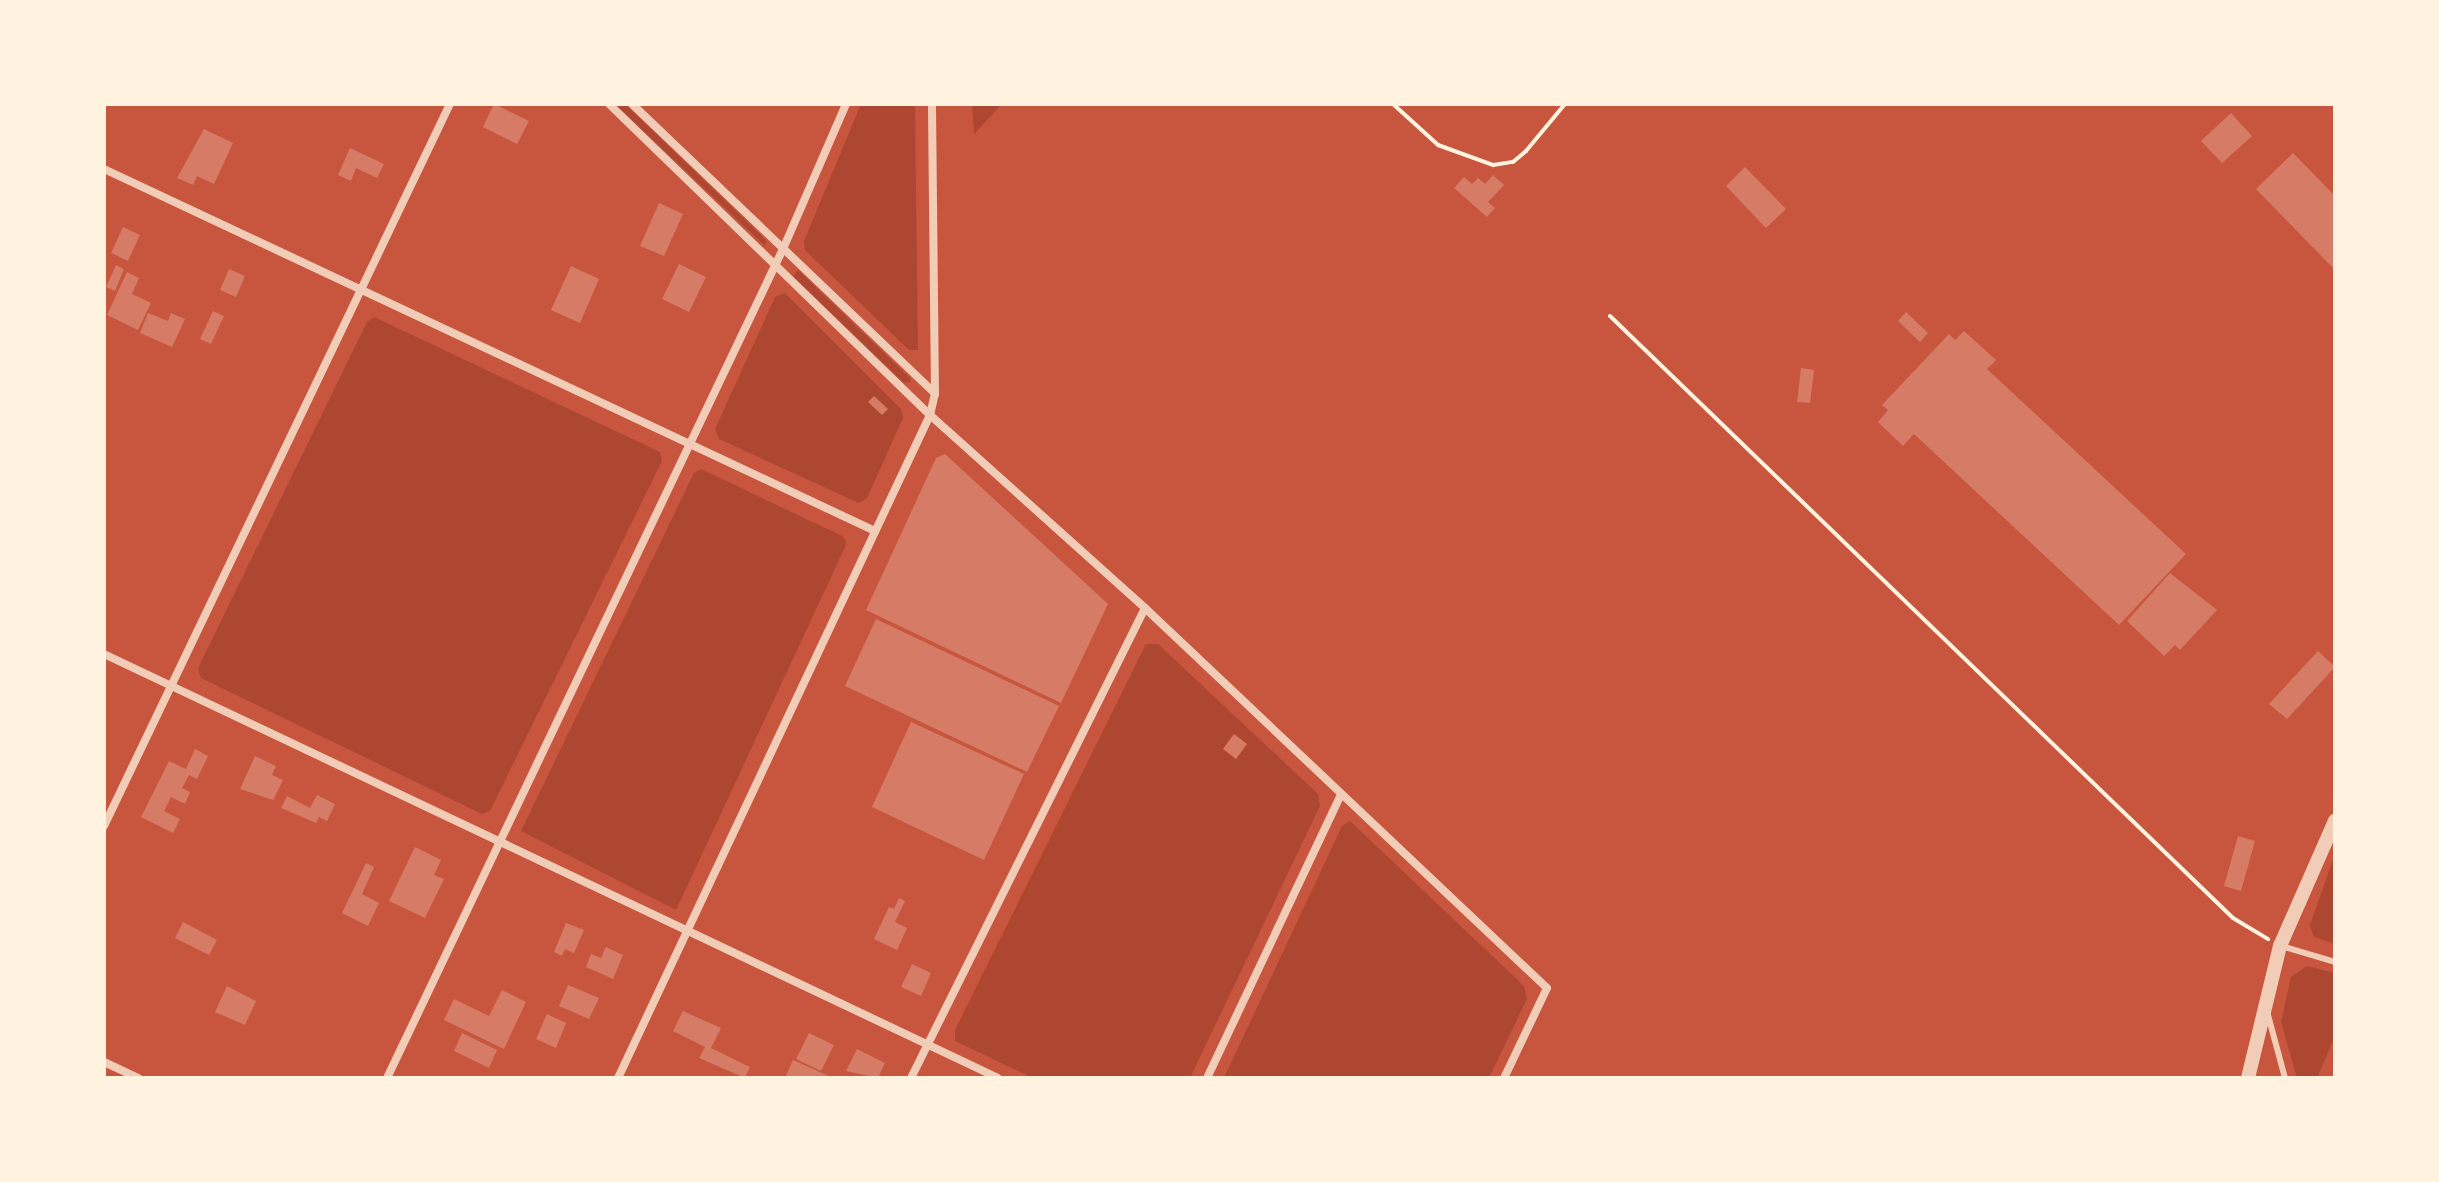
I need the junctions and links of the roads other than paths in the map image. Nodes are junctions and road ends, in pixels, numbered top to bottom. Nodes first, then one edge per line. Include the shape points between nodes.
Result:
1 (450, 104) edge
2 (609, 104) edge
3 (632, 104) edge
4 (846, 104) edge
5 (932, 104) edge
6 (104, 169) edge
7 (783, 249) junction
8 (775, 265) junction
9 (361, 290) junction
10 (935, 394) junction
11 (930, 415) junction
12 (690, 444) junction
13 (875, 531) junction
14 (1145, 608) junction
15 (104, 654) edge
16 (171, 686) junction
17 (1341, 795) junction
18 (2335, 821) edge
19 (104, 826) edge
20 (500, 842) junction
21 (687, 931) junction
22 (2280, 946) junction
23 (2335, 962) edge
24 (2265, 1003) junction
25 (928, 1045) junction
26 (104, 1062) edge
27 (138, 1078) edge
28 (387, 1078) edge
29 (618, 1078) edge
30 (911, 1078) edge
31 (998, 1078) edge
32 (1207, 1078) edge
33 (1504, 1078) edge
34 (2248, 1078) edge
35 (2285, 1078) edge

1 - 9 street
2 - 8 street
3 - 7 street
4 - 7 street
5 - 10 street
6 - 9 street
7 - 8 street
7 - 10 street
8 - 11 street
8 - 12 street
9 - 12 street
9 - 16 street
10 - 11 street
11 - 13 street
11 - 14 street
12 - 13 street
12 - 20 street
13 - 21 street
14 - 17 street
14 - 25 street
15 - 16 street
16 - 19 street
16 - 20 street
17 - 32 street
17 - 33 street via 1547,988
18 - 22 street
20 - 21 street
20 - 28 street
21 - 25 street
21 - 29 street
22 - 23 lane
22 - 24 street
24 - 34 street
24 - 35 lane
25 - 30 street
25 - 31 street
26 - 27 street

